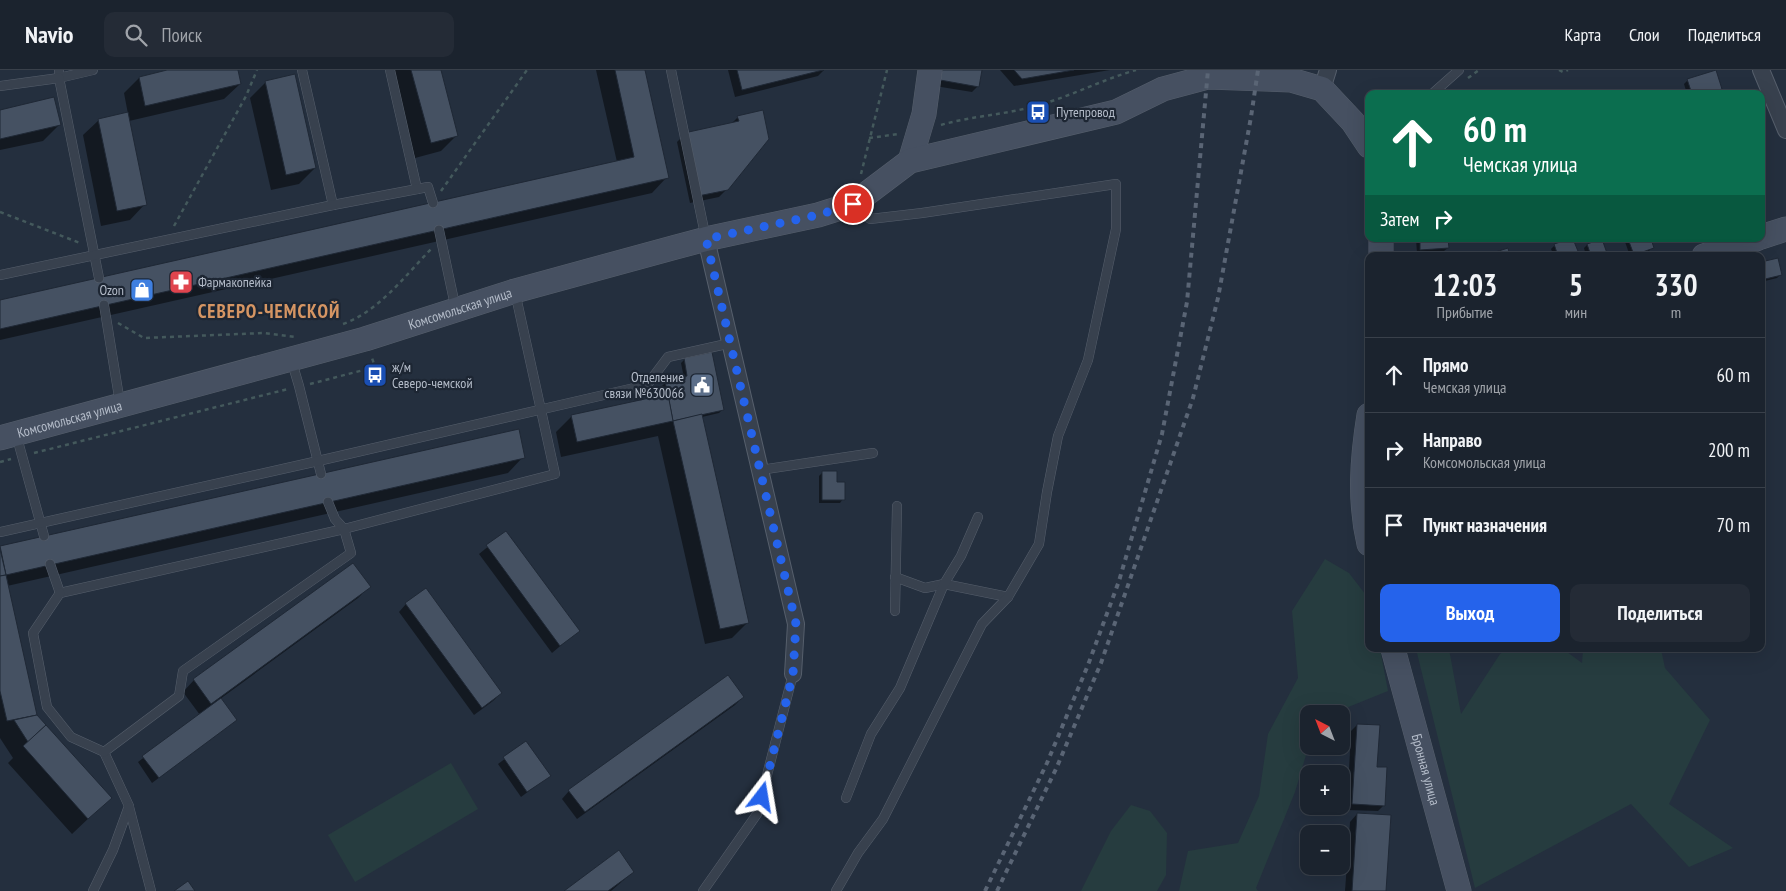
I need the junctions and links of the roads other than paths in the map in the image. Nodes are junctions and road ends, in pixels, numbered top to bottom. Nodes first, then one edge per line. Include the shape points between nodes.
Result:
1 (93, 70) edge
2 (302, 70) edge
3 (390, 70) edge
4 (671, 70) edge
5 (930, 70) edge
6 (1459, 70) edge
7 (1761, 70) edge
8 (59, 74) edge
9 (1325, 80) edge
10 (0, 86) edge
11 (1436, 90) edge
12 (1786, 130) edge
13 (1365, 140) edge
14 (910, 161) junction
15 (417, 189) junction
16 (433, 202) road end
17 (853, 204) junction
18 (333, 205) junction
19 (1786, 229) edge
20 (439, 230) dead end
21 (1765, 236) edge
22 (706, 239) junction
23 (1747, 242) edge
24 (94, 252) junction
25 (1716, 252) edge
26 (0, 275) edge
27 (99, 278) dead end
28 (515, 292) junction
29 (104, 305) dead end
30 (456, 310) junction
31 (730, 343) junction
32 (291, 359) junction
33 (121, 406) junction
34 (541, 409) junction
35 (13, 443) edge
36 (1365, 443) edge
37 (874, 453) dead end
38 (318, 462) junction
39 (760, 470) junction
40 (321, 474) dead end
41 (328, 502) dead end
42 (897, 506) dead end
43 (1365, 514) edge
44 (978, 517) dead end
45 (40, 523) junction
46 (344, 529) junction
47 (0, 532) edge
48 (44, 536) dead end
49 (50, 564) dead end
50 (895, 578) junction
51 (944, 584) junction
52 (60, 593) junction
53 (1008, 597) junction
54 (895, 611) dead end
55 (1394, 652) edge
56 (793, 674) joint
57 (104, 752) junction
58 (846, 798) dead end
59 (129, 806) junction
60 (93, 891) edge
61 (151, 891) edge
62 (703, 891) edge
63 (836, 891) edge
64 (1459, 891) edge

1 - 8 lane
2 - 18 lane
3 - 15 lane
4 - 22 lane
5 - 14 main road via 924,114
6 - 11 lane
7 - 12 street
8 - 10 lane
8 - 24 lane
9 - 13 main road
9 - 14 main road via 1208,76 1164,89 1116,112
14 - 17 main road, Комсомольская улица
15 - 16 lane via 428,187
15 - 18 lane
17 - 22 main road, Комсомольская улица via 818,215
17 - 53 lane via 870,219 1116,184 1116,229 1088,360 1058,436 1039,544
18 - 24 lane
19 - 21 main road
20 - 30 lane
22 - 28 main road, Комсомольская улица
22 - 31 street
23 - 25 main road
24 - 26 lane
24 - 27 lane
28 - 30 main road, Комсомольская улица
28 - 34 lane
29 - 33 lane
30 - 32 main road, Комсомольская улица
31 - 34 lane via 668,357 647,385
31 - 39 street
32 - 33 main road, Комсомольская улица
32 - 38 lane
33 - 35 main road, Комсомольская улица
34 - 38 lane
34 - 46 lane via 555,474
35 - 45 lane
36 - 43 main road via 1362,491
37 - 39 lane
38 - 40 lane
38 - 45 lane
39 - 56 street via 796,624
41 - 46 lane via 335,519
42 - 50 lane
44 - 51 lane via 962,556
45 - 47 lane
45 - 48 lane
46 - 52 lane
46 - 57 lane via 351,553 183,671 179,696
49 - 52 lane
50 - 51 lane via 925,588
50 - 54 lane
51 - 53 lane
51 - 58 lane via 900,688 871,734
52 - 57 lane via 33,633 47,708 71,737
53 - 63 lane via 982,624 883,819
55 - 64 main road, Бронная улица
56 - 62 lane via 757,814
57 - 59 lane
59 - 60 lane
59 - 61 lane

